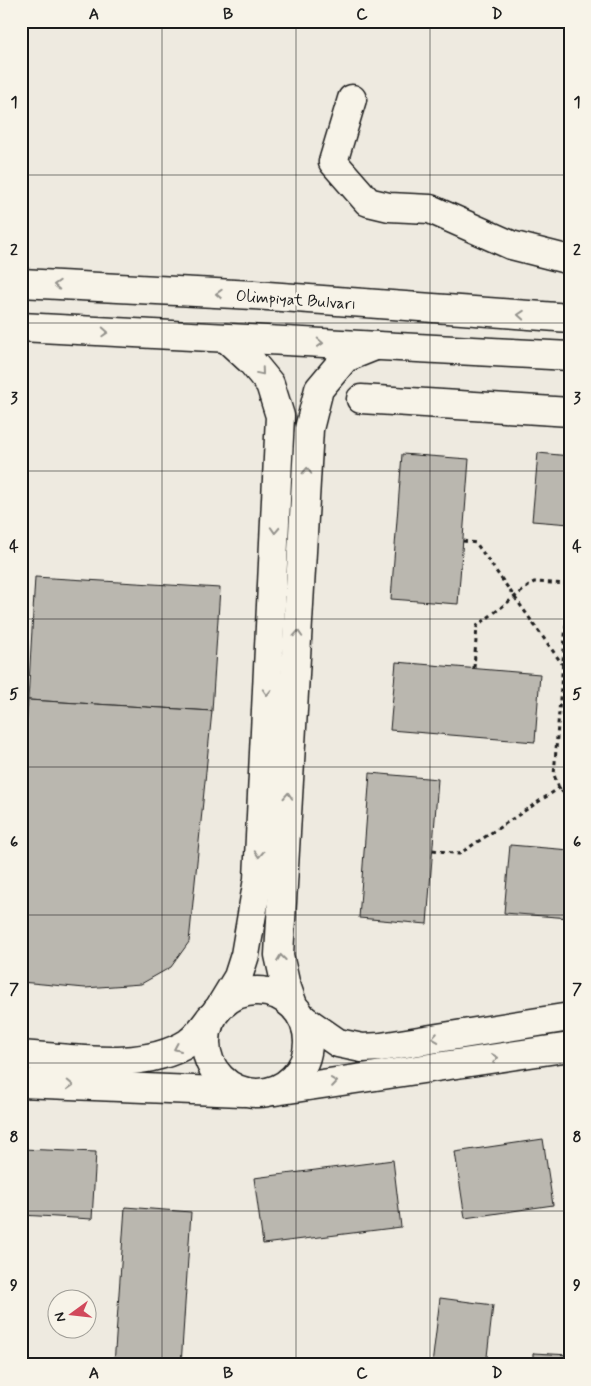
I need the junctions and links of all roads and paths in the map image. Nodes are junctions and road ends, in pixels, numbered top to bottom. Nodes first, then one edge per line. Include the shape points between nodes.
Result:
1 (352, 99) dead end
2 (570, 260) edge
3 (21, 283) edge
4 (570, 318) edge
5 (21, 328) edge
6 (226, 338) junction
7 (375, 346) junction
8 (570, 356) edge
9 (361, 399) dead end
10 (570, 412) edge
11 (463, 541) dead end
12 (570, 584) edge
13 (516, 597) junction
14 (570, 618) edge
15 (563, 665) junction
16 (474, 668) dead end
17 (570, 675) edge
18 (570, 781) edge
19 (559, 788) junction
20 (570, 800) edge
21 (432, 850) dead end
22 (217, 1010) junction
23 (298, 1011) junction
24 (570, 1017) edge
25 (570, 1047) edge
26 (21, 1055) edge
27 (21, 1083) edge
28 (256, 1092) junction

1 - 2 street via 333,162 368,202 389,207 430,209 511,245
4 -> 3 street, Olimpiyat Bulvarı
5 -> 6 street
6 -> 7 street
6 -> 22 street via 270,384 280,416 258,879 245,955 238,977
7 - 8 street
23 -> 7 street via 285,982 279,955 309,429 319,389 345,358
9 - 10 street
11 - 13 path via 476,542
12 - 13 path via 534,582
13 - 15 path
13 - 16 path via 477,626
14 - 15 path via 566,623
15 - 17 path
15 - 19 path via 554,774
18 - 19 path
19 - 20 path
19 - 21 path via 459,854
22 - 23 street via 234,995 265,991 280,996
22 -> 26 street via 190,1042 157,1056 117,1061
22 - 28 street via 207,1030 210,1062 230,1085
24 -> 23 street via 362,1048 338,1043
23 - 28 street via 307,1032 308,1048 303,1064 295,1077 283,1086
28 -> 25 street
27 -> 28 street

